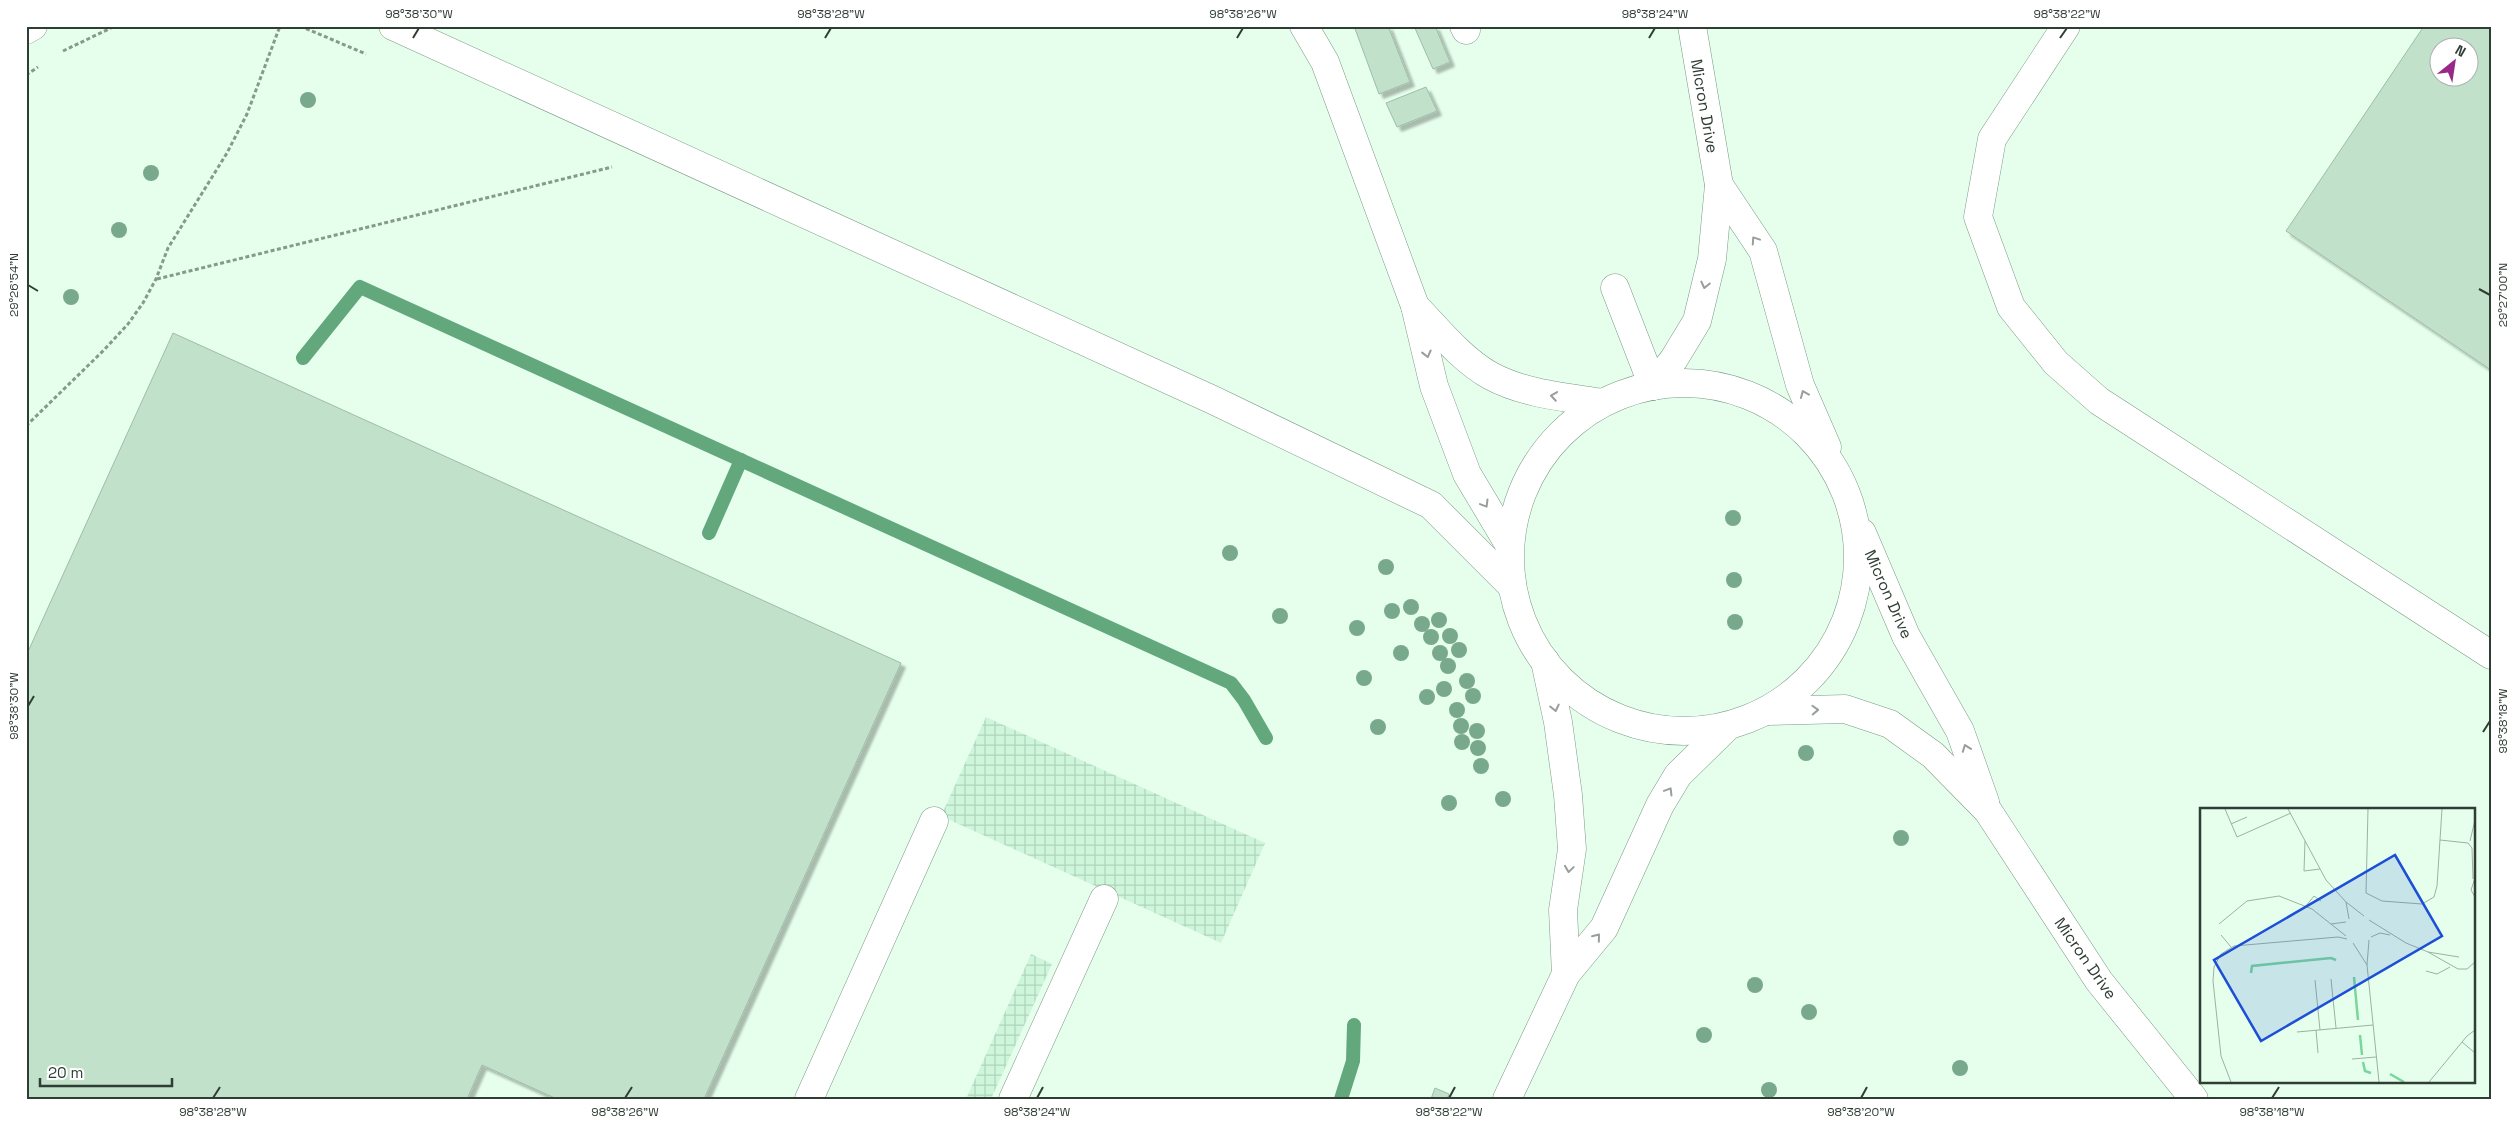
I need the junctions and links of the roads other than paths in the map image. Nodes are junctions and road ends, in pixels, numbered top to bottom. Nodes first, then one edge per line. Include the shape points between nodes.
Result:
1 (33, 26) edge
2 (393, 26) edge
3 (1304, 26) edge
4 (1692, 26) edge
5 (2066, 26) edge
6 (26, 30) edge
7 (1719, 185) junction
8 (1615, 288) dead end
9 (1415, 306) junction
10 (1653, 386) junction
11 (1602, 403) junction
12 (1837, 471) junction
13 (1853, 512) junction
14 (1510, 546) junction
15 (1512, 586) junction
16 (2491, 655) edge
17 (1544, 660) junction
18 (1766, 711) junction
19 (1728, 726) junction
20 (1988, 811) junction
21 (934, 821) dead end
22 (1104, 899) dead end
23 (1566, 974) junction
24 (808, 1099) edge
25 (1013, 1099) edge
26 (1507, 1099) edge
27 (2194, 1099) edge

1 - 6 lane
2 - 15 lane via 1213,400 1432,506
3 - 9 lane via 1325,62
4 - 7 lane, Micron Drive
5 - 16 lane via 1992,139 1978,217 2011,307 2056,363 2099,401
7 -> 10 lane, Micron Drive via 1712,259 1697,321
12 -> 7 lane, Micron Drive via 1800,385 1763,251
8 - 10 lane
11 -> 9 lane via 1536,393 1491,376 1461,353
9 -> 14 lane via 1434,386 1467,474
10 - 11 lane
10 - 12 lane via 1696,383 1738,391 1762,402 1811,436
11 - 14 lane via 1572,423 1548,448 1528,478 1516,511
12 - 13 lane
13 - 18 lane via 1859,558 1853,605 1834,648 1805,684
20 -> 13 lane, Micron Drive via 1960,731 1906,636
14 - 15 lane
15 - 17 lane via 1524,625
17 - 19 lane via 1568,686 1588,701 1627,721 1660,729 1694,731
17 -> 23 lane via 1558,722 1572,849 1563,910
18 - 19 lane
18 -> 20 lane, Micron Drive via 1845,709 1890,724 1933,756
23 -> 19 lane via 1604,928 1660,805 1678,775
20 - 27 lane, Micron Drive via 2099,981
21 - 24 lane
22 - 25 lane
23 - 26 lane

